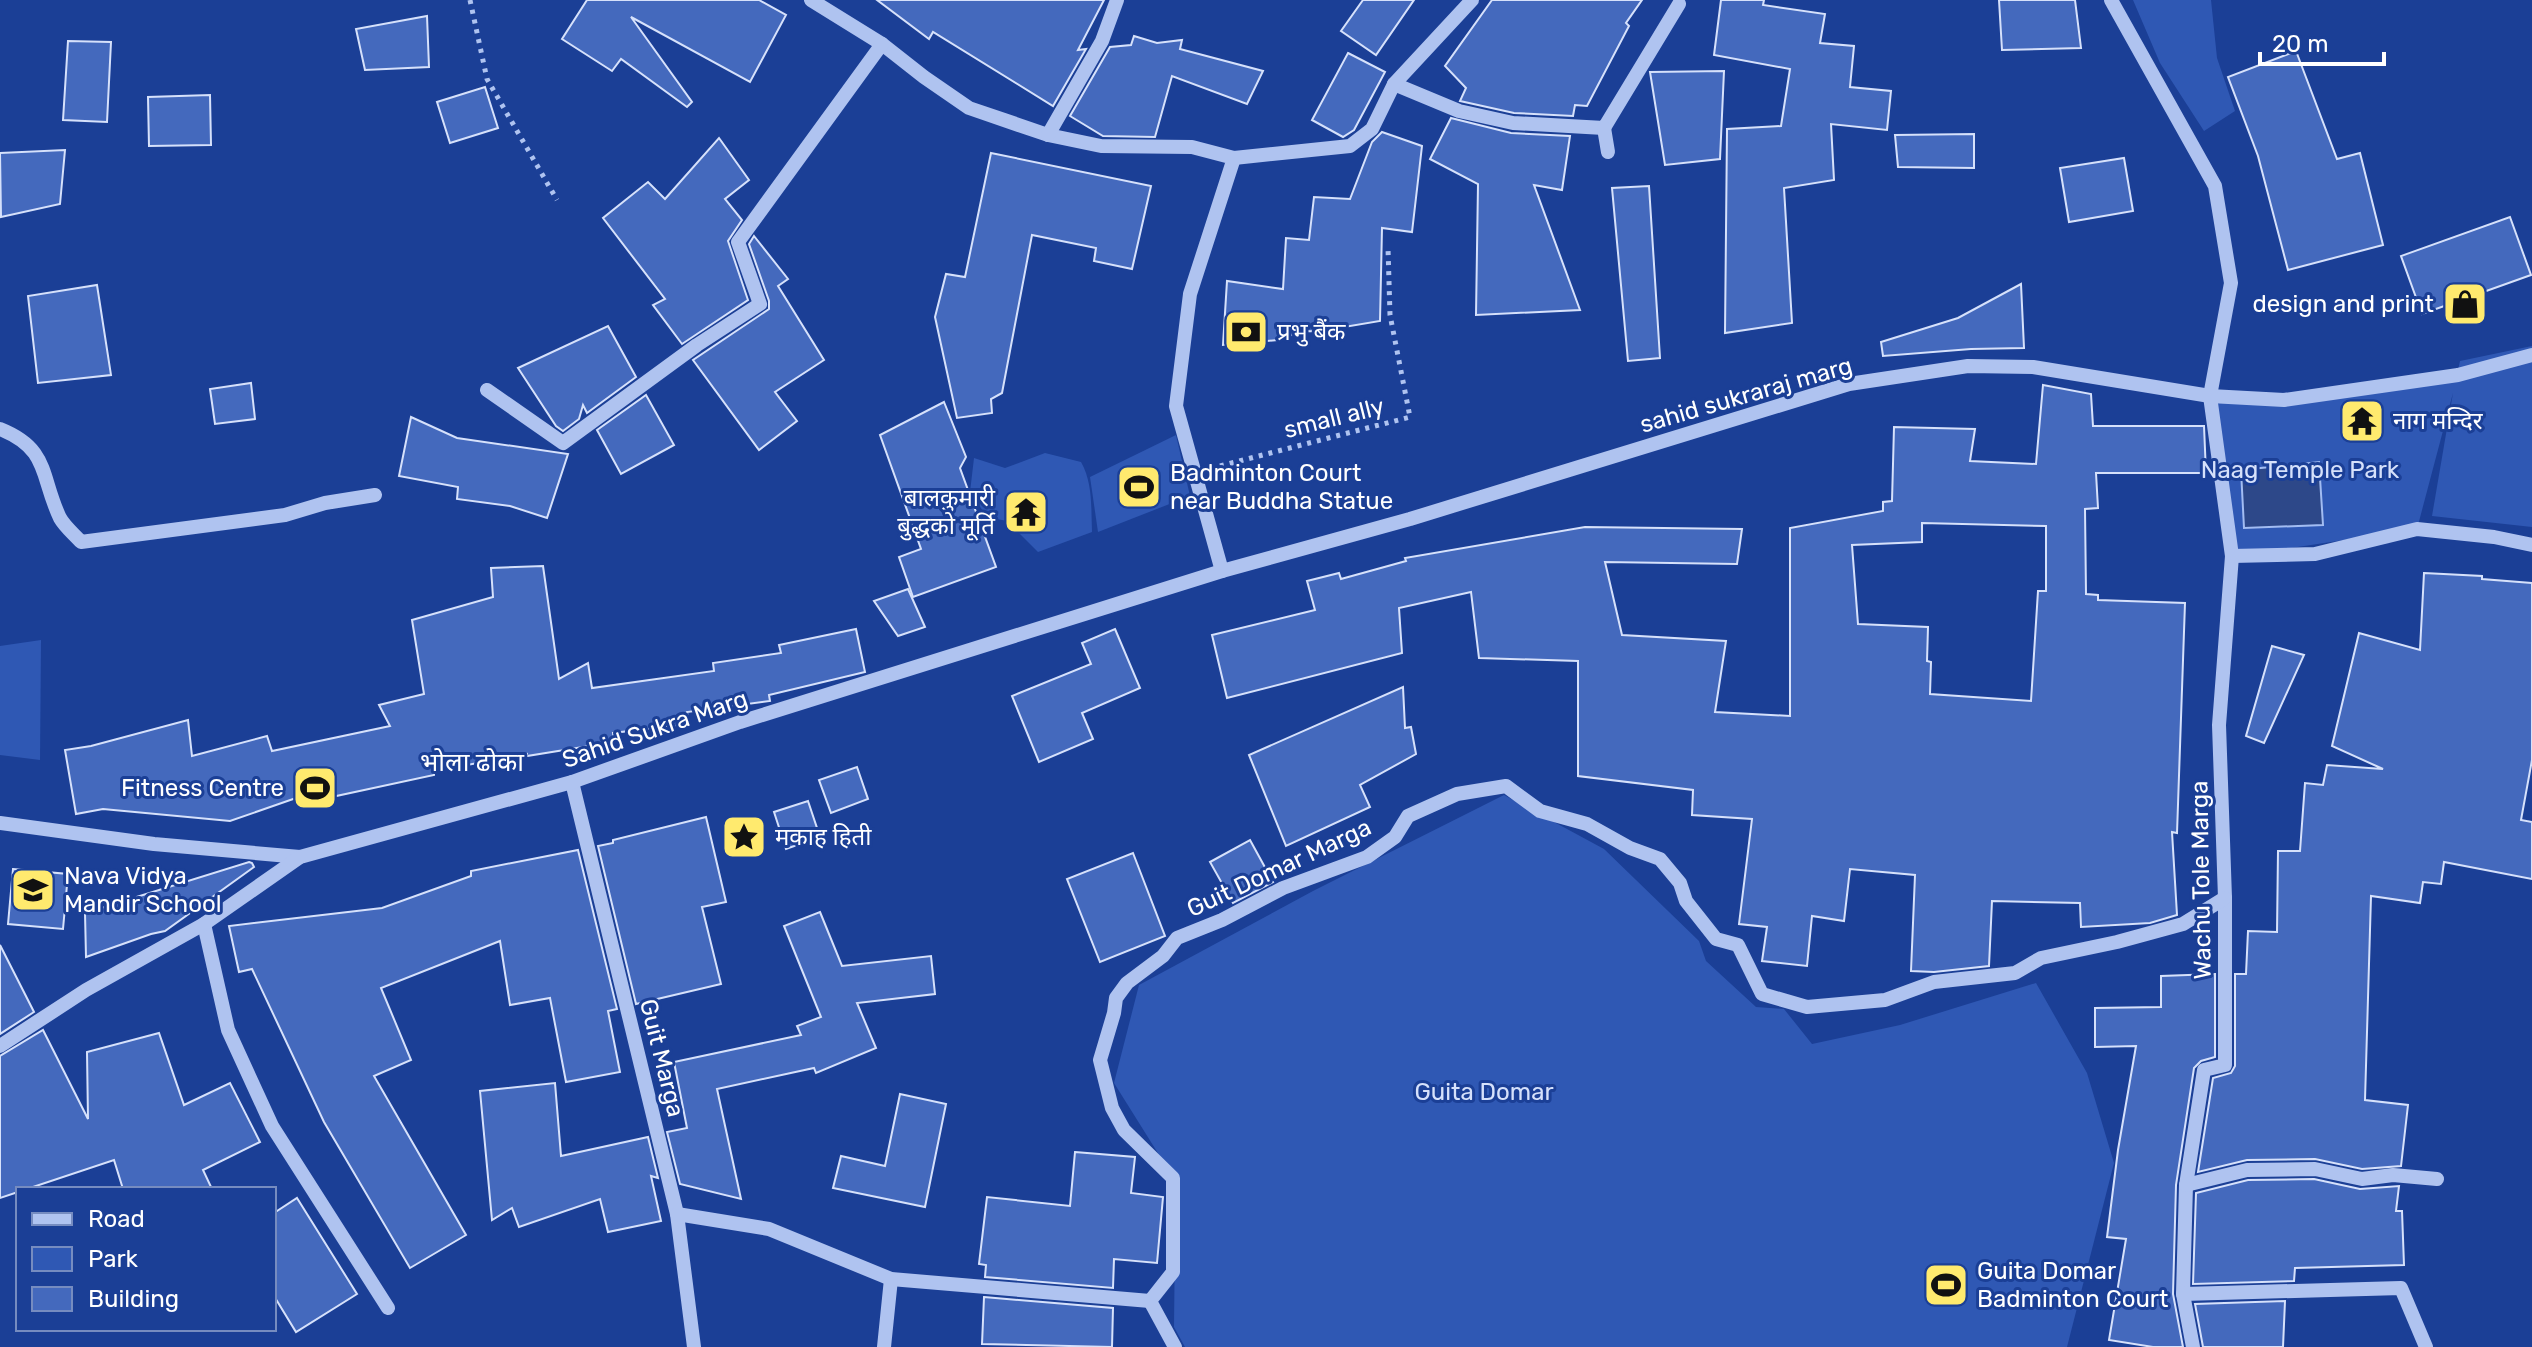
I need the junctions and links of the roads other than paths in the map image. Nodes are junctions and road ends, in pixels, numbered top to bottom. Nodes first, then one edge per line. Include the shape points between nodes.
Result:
1 (811, 0) edge
2 (1117, 0) edge
3 (1472, 0) edge
4 (2111, 0) edge
5 (1679, 4) dead end
6 (882, 44) junction
7 (1394, 84) junction
8 (1604, 128) junction
9 (1048, 135) junction
10 (1608, 152) dead end
11 (1234, 158) junction
12 (2532, 355) edge
13 (487, 390) dead end
14 (2210, 396) junction
15 (0, 429) edge
16 (375, 495) dead end
17 (2532, 545) edge
18 (2232, 556) junction
19 (1222, 571) junction
20 (572, 782) junction
21 (0, 823) edge
22 (300, 857) junction
23 (2225, 898) junction
24 (204, 924) junction
25 (0, 1046) edge
26 (2437, 1179) dead end
27 (2186, 1185) junction
28 (677, 1214) junction
29 (891, 1279) junction
30 (2183, 1294) junction
31 (1150, 1301) junction
32 (388, 1308) dead end
33 (694, 1347) edge
34 (884, 1347) edge
35 (1175, 1347) edge
36 (2193, 1347) edge
37 (2426, 1347) edge

1 - 6 street
2 - 9 street via 1102,41
3 - 7 street
4 - 14 street, Wachu Tole Marga via 2215,186 2231,283
5 - 8 street
6 - 9 street via 969,108
6 - 13 street via 738,242 760,304 563,443
7 - 8 street via 1459,111 1513,123
7 - 11 street via 1372,129 1350,146
8 - 10 street
9 - 11 street via 1101,146 1192,147
11 - 19 street via 1190,294 1176,406
12 - 14 street, sahid sukraraj marg via 2458,375 2284,400
14 - 18 street, Wachu Tole Marga
14 - 19 street, sahid sukraraj marg via 2033,367 1968,366 1849,384
15 - 16 street via 35,451 61,520 81,542 285,515
17 - 18 street via 2417,529 2315,554
18 - 23 street, Wachu Tole Marga via 2219,725
19 - 20 street, Sahid Sukra Marg via 740,722
20 - 22 street, Sahid Sukra Marg
20 - 28 street, Guit Marga
21 - 22 street
22 - 24 street, Sahid Sukra Marg
23 - 27 street, Wachu Tole Marga via 2225,1065 2204,1070
23 - 31 street, Guit Domar Marga via 2183,924 2041,958 2015,973 1934,982 1885,1000 1807,1007 1762,994 1738,945 1716,939 1660,859 1587,824 1540,811 1506,786 1457,794 1408,816 1395,837 1367,857 1283,888 1177,938 1116,998 1100,1060 1112,1108 1124,1130 1173,1178 1173,1272
24 - 25 street, Sahid Sukra Marg
24 - 32 street via 228,1030 272,1126
26 - 27 street via 2362,1179 2315,1169 2247,1170
27 - 30 street, Wachu Tole Marga
28 - 29 street via 769,1229
28 - 33 street, Guit Marga
29 - 31 street
29 - 34 street
30 - 36 street, Wachu Tole Marga
30 - 37 street via 2401,1288
31 - 35 street

